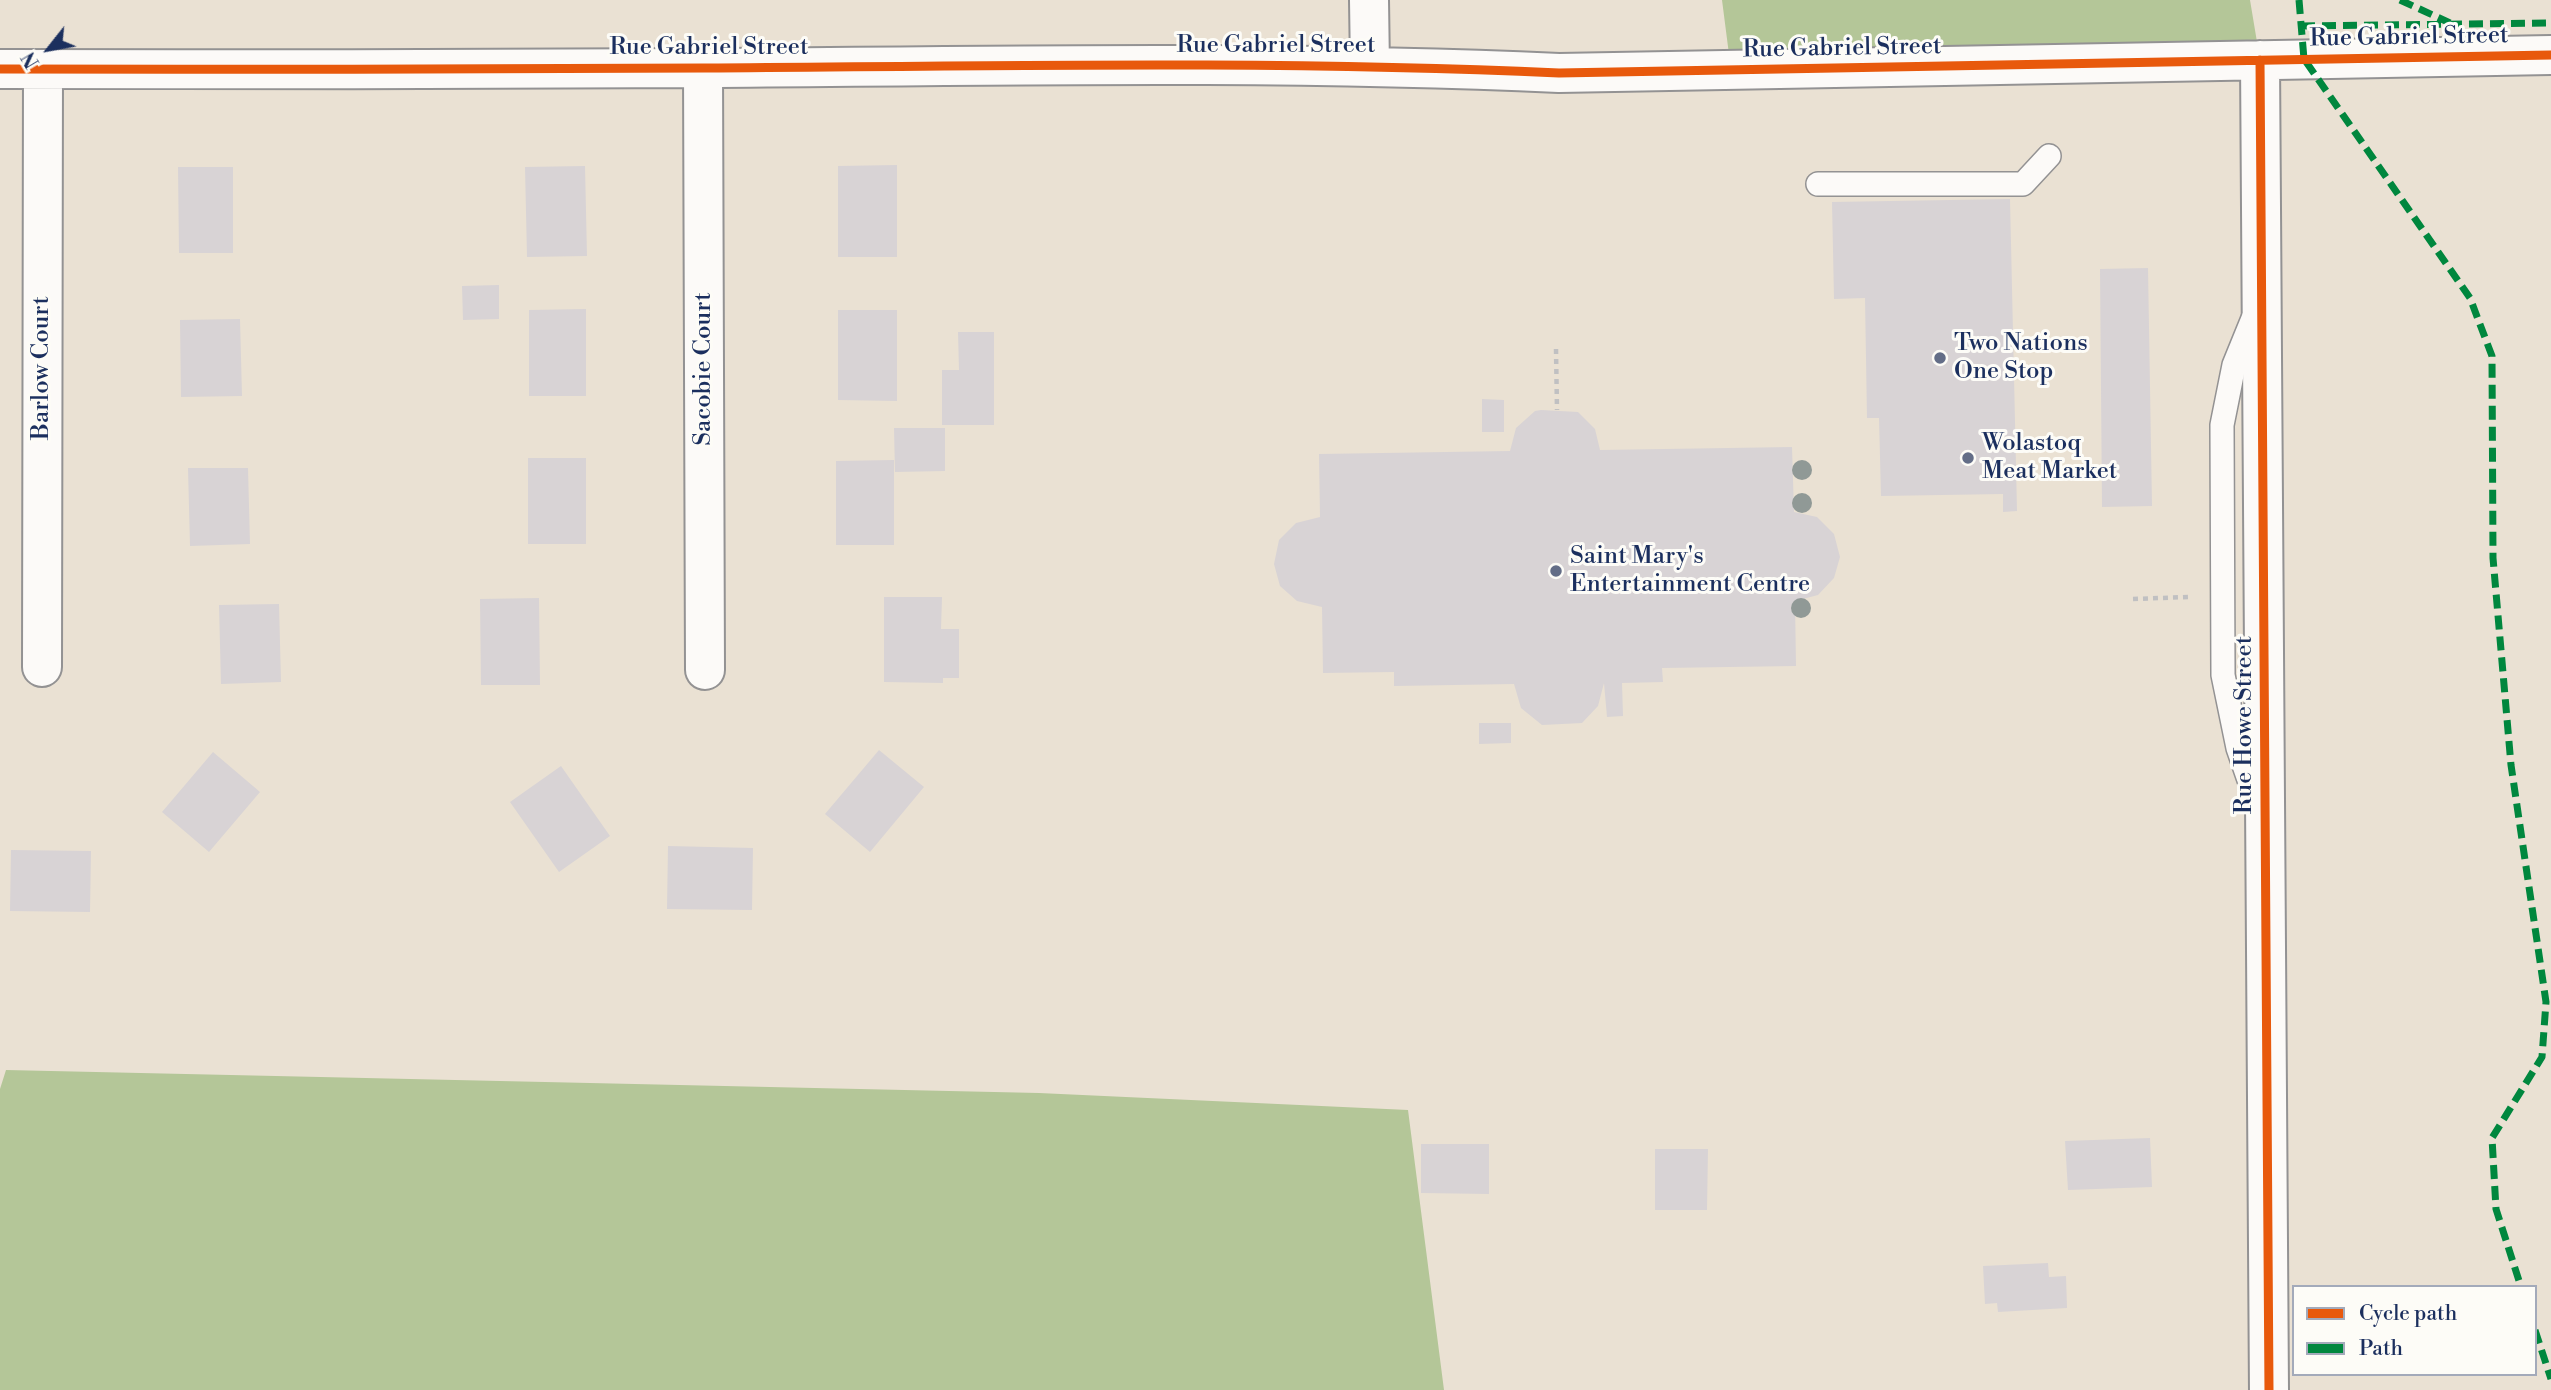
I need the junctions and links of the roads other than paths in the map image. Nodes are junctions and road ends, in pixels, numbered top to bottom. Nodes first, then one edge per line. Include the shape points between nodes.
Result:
1 (1369, 0) edge
2 (2551, 55) edge
3 (2260, 60) junction
4 (1370, 67) junction
5 (703, 68) junction
6 (0, 69) edge
7 (43, 69) junction
8 (2049, 156) dead end
9 (1818, 184) dead end
10 (42, 667) dead end
11 (705, 670) dead end
12 (2269, 1390) edge

1 - 4 street
2 - 3 street, Rue Gabriel Street
3 - 4 street, Rue Gabriel Street via 1559,73
3 - 12 street, Rue Howe Street
4 - 5 street, Rue Gabriel Street via 1032,64
5 - 7 street, Rue Gabriel Street
5 - 11 street, Sacobie Court
6 - 7 street, Rue Gabriel Street
7 - 10 street, Barlow Court
8 - 9 lane via 2023,184

